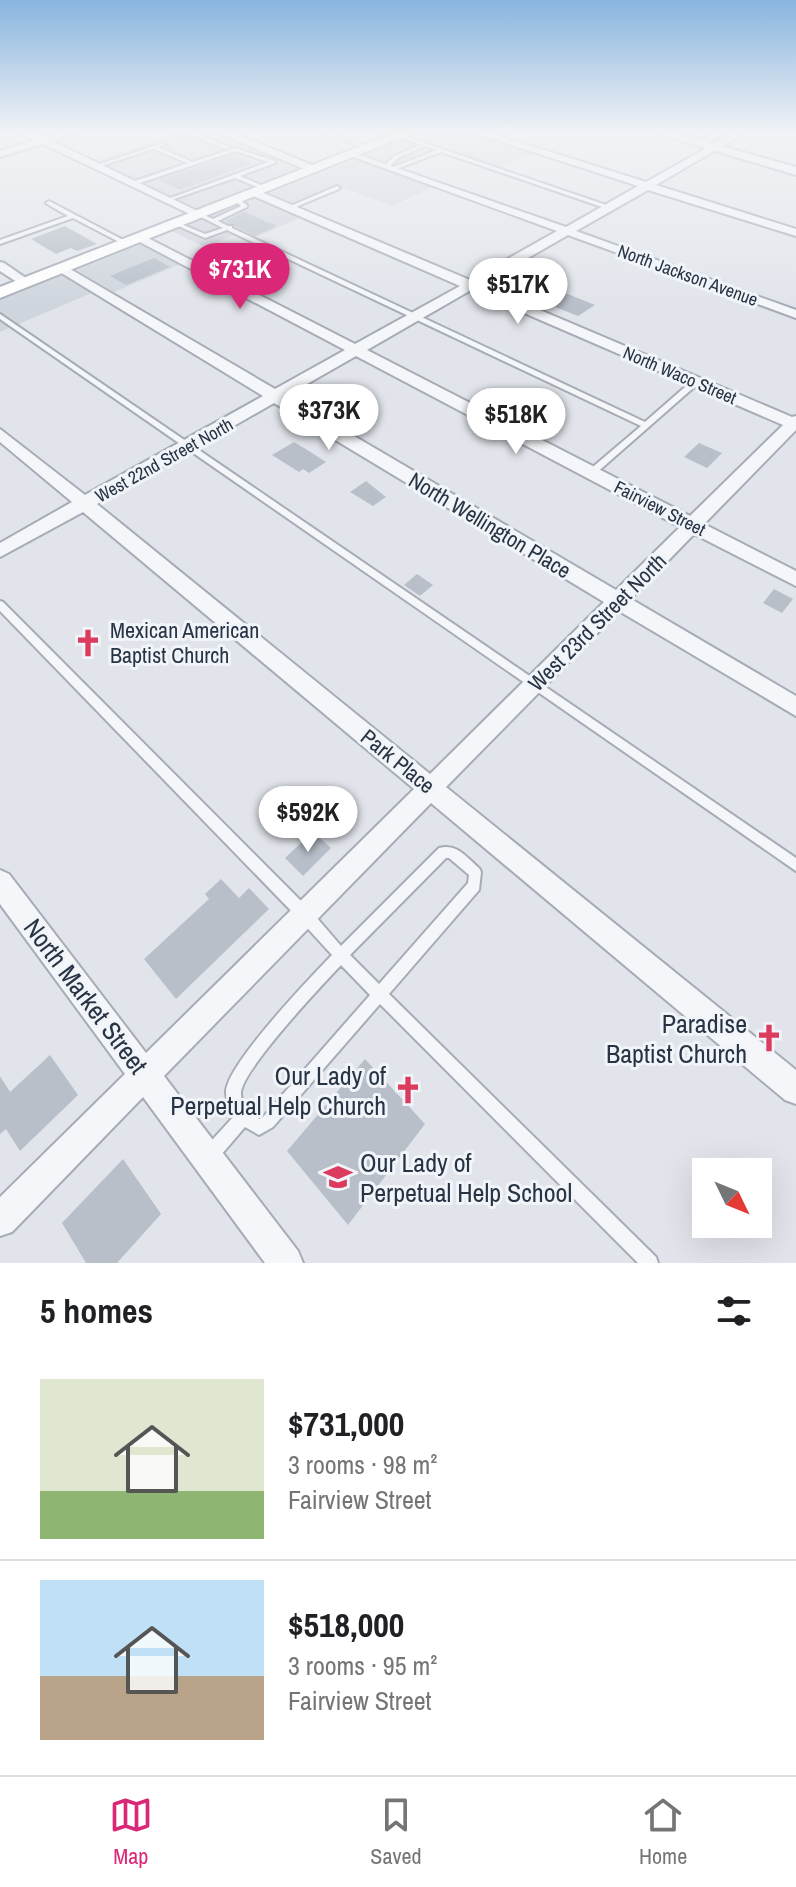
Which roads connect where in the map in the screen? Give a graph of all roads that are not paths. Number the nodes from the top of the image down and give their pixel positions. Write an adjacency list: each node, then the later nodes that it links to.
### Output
1 (149, 190): 9 (street)
2 (198, 190): 9 (lane)
3 (332, 190): 11 (lane)
4 (453, 190): 17 (street, North Jackson Avenue)
5 (557, 190): 12 (lane)
6 (641, 190): 12 (street, West 22nd Street North)
7 (660, 190): 18 (street)
8 (261, 191): 11 (street, North Waco Street); 14 (main road)
9 (170, 200): 14 (street)
10 (49, 203): 13 (lane)
11 (289, 208): 24 (street, North Waco Street)
12 (610, 208): 17 (street, West 22nd Street North)
13 (73, 216): 19 (lane); 20 (lane)
14 (207, 218): 15 (main road); 16 (lane)
15 (177, 224): 16 (lane); 19 (main road)
16 (230, 227): 28 (lane)
17 (568, 232): 24 (street, West 22nd Street North); 26 (street, North Jackson Avenue)
18 (796, 233)
19 (133, 241): 22 (main road); 29 (street, Fairview Street)
20 (0, 242)
21 (0, 266): 23 (street)
22 (61, 269): 23 (main road); 31 (street, North Wellington Place)
23 (27, 283): 25 (main road)
24 (472, 286): 28 (street, West 22nd Street North); 30 (street, North Waco Street)
25 (0, 293)
26 (796, 314)
27 (0, 316): 35 (lane)
28 (418, 317): 29 (street, West 22nd Street North); 33 (lane)
29 (358, 351): 31 (street, West 22nd Street North); 36 (street, Fairview Street)
30 (696, 382): 32 (street, North Waco Street); 33 (lane)
31 (276, 397): 35 (street, West 22nd Street North); 41 (street, North Wellington Place)
32 (795, 423): 38 (street, West 23rd Street North)
33 (646, 425): 36 (lane)
34 (0, 434): 37 (street, Park Place)
35 (188, 446): 37 (street, West 22nd Street North); 43 (lane)
36 (591, 473): 38 (street, Fairview Street)
37 (84, 504): 39 (street, West 22nd Street North); 45 (street, Park Place)
38 (693, 525): 40 (street, Fairview Street); 41 (street, West 23rd Street North)
39 (0, 551)
40 (796, 579)
41 (618, 601): 43 (street, West 23rd Street North); 44 (street, North Wellington Place)
42 (0, 605): 48 (lane)
43 (534, 685): 45 (street, West 23rd Street North); 46 (lane)
44 (796, 707)
45 (431, 788): 48 (street, West 23rd Street North); 52 (street, Park Place)
46 (796, 865)
47 (0, 883): 51 (street, North Market Street)
48 (305, 915): 49 (lane); 51 (street, West 23rd Street North)
49 (342, 957): 50 (lane); 50 (lane); 53 (lane)
50 (380, 994): 53 (lane); 57 (lane)
51 (145, 1074): 54 (street, North Market Street); 55 (street, West 23rd Street North)
52 (796, 1089)
53 (245, 1115): 54 (lane)
54 (208, 1158): 56 (street, North Market Street)
55 (0, 1220)
56 (286, 1263)
57 (650, 1263)

